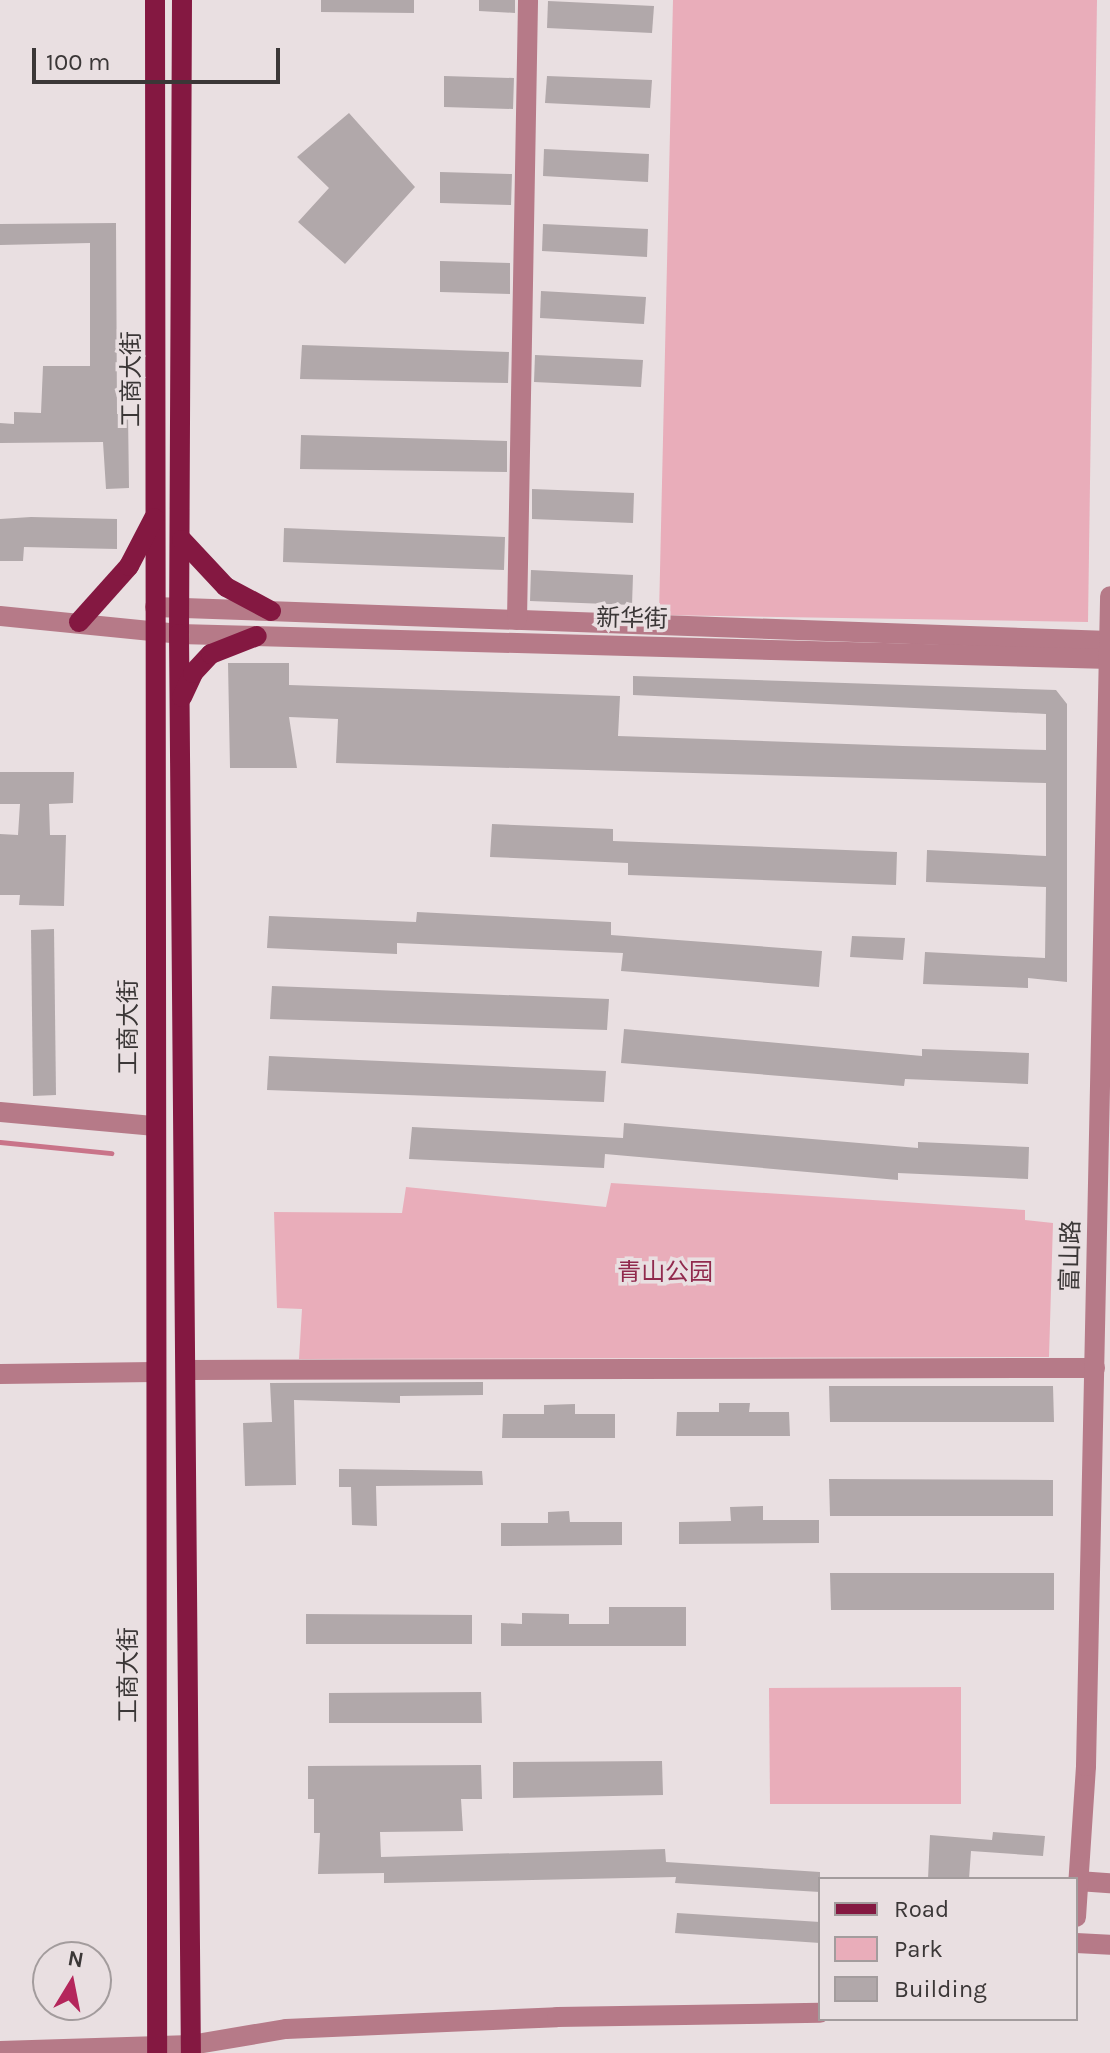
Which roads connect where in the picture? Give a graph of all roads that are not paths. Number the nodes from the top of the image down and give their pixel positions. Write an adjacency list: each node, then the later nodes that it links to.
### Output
1 (155, 0): 4 (main road, 工商大街)
2 (182, 0): 5 (main road, 工商大街)
3 (528, 0): 11 (street)
4 (158, 507): 7 (main road, 工商大街); 12 (main road)
5 (182, 540): 8 (main road, 工商大街); 9 (main road)
6 (1110, 596): 16 (street, 富山路)
7 (155, 607): 8 (street, 新华街); 13 (main road, 工商大街)
8 (180, 607): 9 (street, 新华街); 14 (main road, 工商大街)
9 (271, 611): 11 (street, 新华街)
10 (0, 616): 12 (street, 新华街)
11 (517, 620): 16 (street, 新华街)
12 (79, 622): 13 (street, 新华街)
13 (153, 631): 14 (street, 新华街); 20 (main road, 工商大街)
14 (179, 634): 15 (street, 新华街); 18 (main road, 工商大街)
15 (257, 636): 17 (street, 新华街); 18 (main road)
16 (1110, 641): 17 (street, 富山路)
17 (1110, 659): 21 (street, 富山路)
18 (180, 709): 23 (main road, 工商大街)
19 (0, 1112): 20 (street)
20 (155, 1126): 24 (main road, 工商大街)
21 (1104, 1247): 22 (street, 富山路)
22 (1095, 1368): 23 (street); 26 (street, 富山路)
23 (188, 1370): 32 (main road, 工商大街)
24 (154, 1372): 25 (street); 33 (main road, 工商大街)
25 (0, 1374)
26 (1101, 1519): 27 (street, 富山路)
27 (1078, 1881): 28 (street)
28 (1110, 1883)
29 (1078, 1943): 30 (street)
30 (1110, 1945)
31 (818, 2013): 32 (street)
32 (191, 2049): 33 (street)
33 (157, 2050): 34 (street)
34 (0, 2051)

